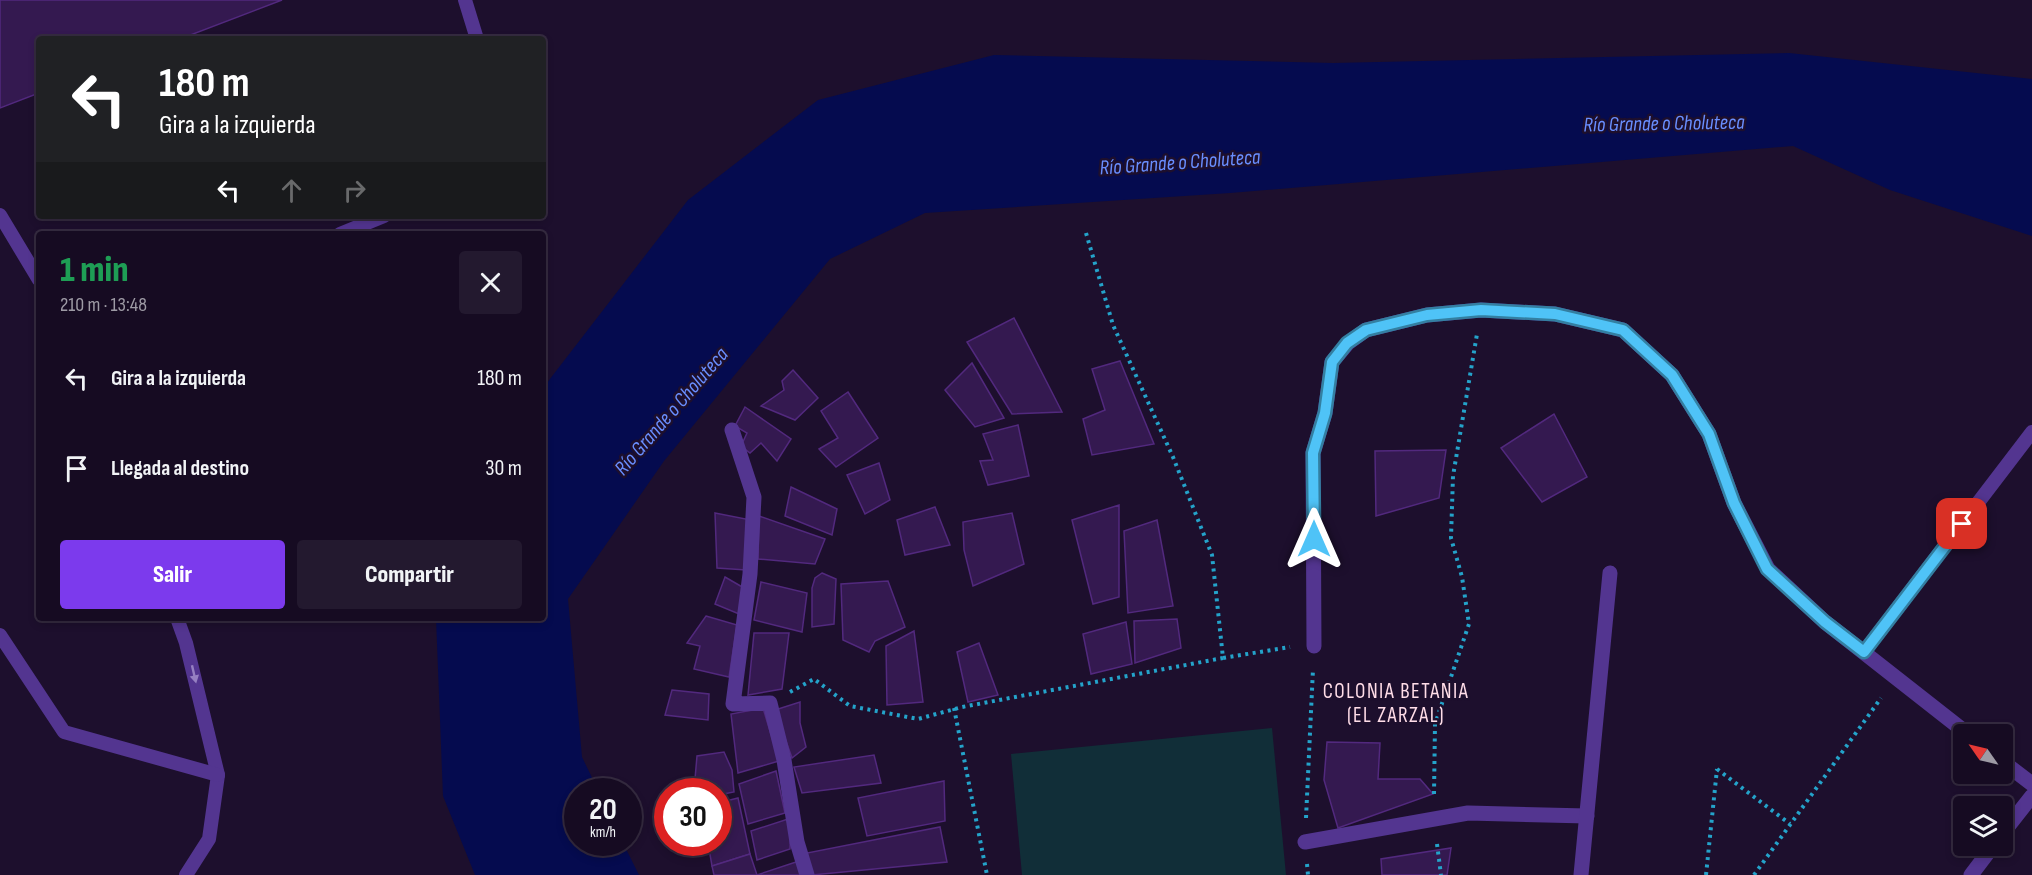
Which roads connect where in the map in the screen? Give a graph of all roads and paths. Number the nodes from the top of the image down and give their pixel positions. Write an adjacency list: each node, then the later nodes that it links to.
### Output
1 (465, 0): 2 (lane)
2 (476, 36)
3 (0, 215): 7 (lane)
4 (377, 219): 5 (lane)
5 (347, 231)
6 (1086, 233): 16 (path)
7 (36, 275)
8 (1481, 310): 14 (street); 15 (street); 26 (path)
9 (732, 430): 18 (street)
10 (2032, 432): 15 (lane)
11 (1610, 573): 25 (street)
12 (178, 621): 22 (lane, one-way to 22)
13 (0, 635): 22 (lane)
14 (1314, 646): 16 (path); 29 (path)
15 (1864, 652): 17 (street)
16 (1223, 658): 19 (path)
17 (1896, 677): 20 (street); 28 (path)
18 (770, 703): 19 (path); 32 (street)
19 (954, 708): 33 (path)
20 (1956, 724)
21 (2013, 769): 23 (street)
22 (218, 775): 31 (lane)
23 (2032, 784)
24 (2032, 796): 27 (street)
25 (1587, 816): 26 (street); 36 (street)
26 (1435, 820): 29 (street); 35 (path)
27 (2013, 820)
28 (1791, 825): 37 (path); 38 (path)
29 (1305, 842): 34 (path)
30 (1985, 856): 39 (street)
31 (186, 875)
32 (807, 875)
33 (987, 875)
34 (1308, 875)
35 (1441, 875)
36 (1581, 875)
37 (1706, 875)
38 (1754, 875)
39 (1971, 875)

